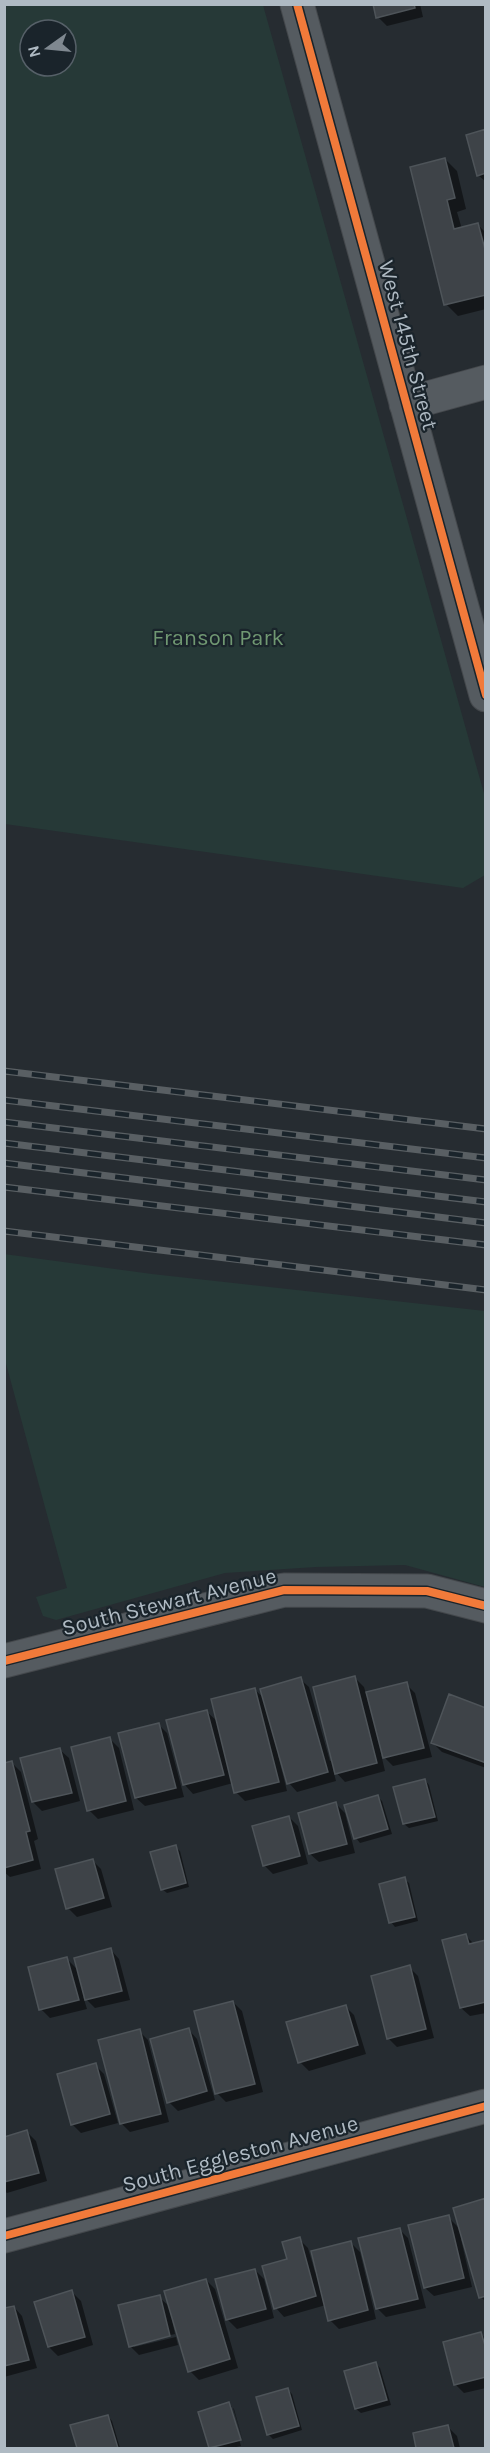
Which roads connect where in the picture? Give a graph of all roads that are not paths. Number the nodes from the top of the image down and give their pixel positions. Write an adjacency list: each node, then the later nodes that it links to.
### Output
1 (297, 4): 3 (street, West 145th Street)
2 (486, 382): 3 (street)
3 (406, 404): 4 (street, West 145th Street)
4 (486, 695)
5 (486, 1606): 6 (street, South Stewart Avenue)
6 (4, 1661)
7 (486, 2106): 8 (street, South Eggleston Avenue)
8 (4, 2236)

